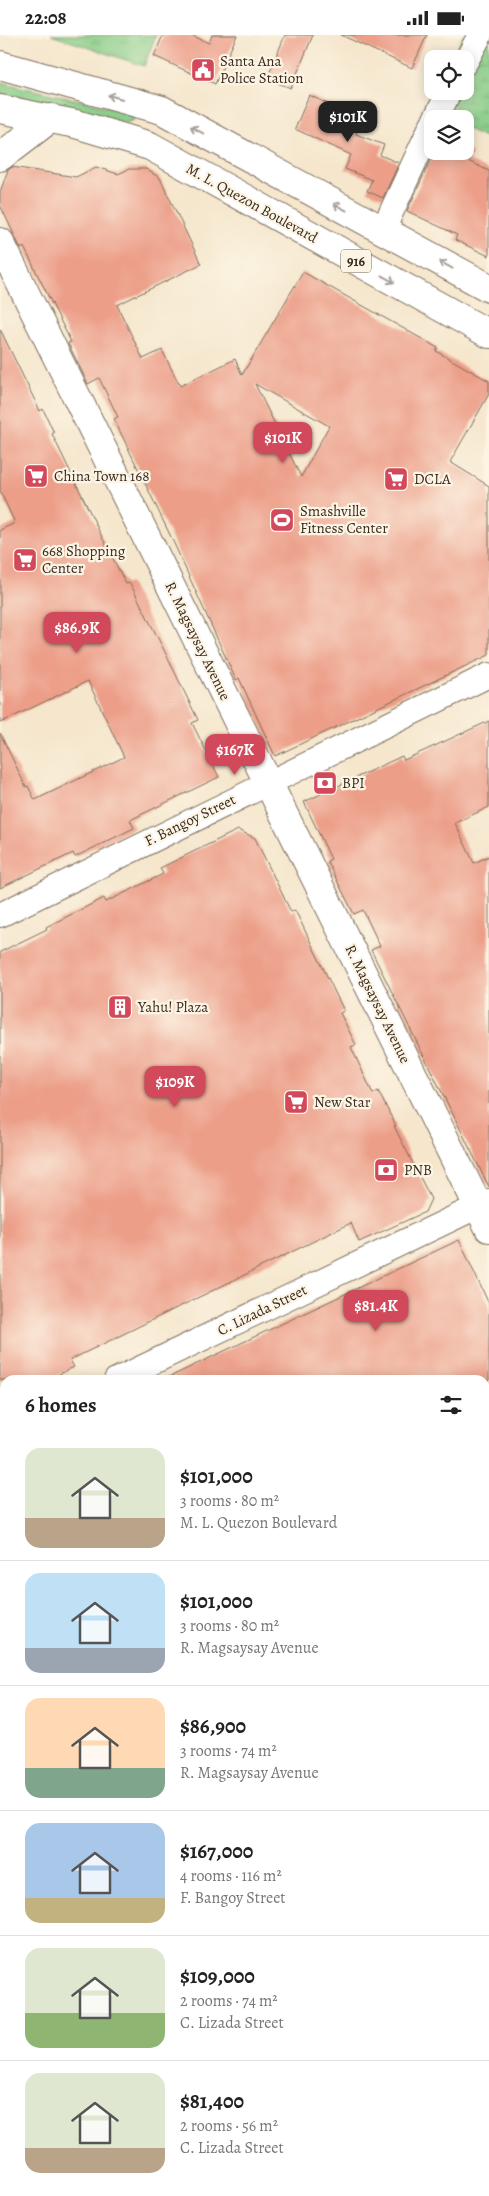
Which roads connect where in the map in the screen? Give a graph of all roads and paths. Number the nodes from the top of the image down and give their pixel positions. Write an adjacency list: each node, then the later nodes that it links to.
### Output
1 (480, 35): 2 (street)
2 (472, 50)
3 (0, 65): 5 (main road, one-way to 3)
4 (0, 109): 6 (main road, M. L. Quezon Boulevard / 916)
5 (162, 110): 8 (main road); 10 (main road, one-way to 5)
6 (51, 118): 8 (main road, M. L. Quezon Boulevard / 916); 9 (main road)
7 (424, 140): 10 (street)
8 (150, 146): 13 (main road, M. L. Quezon Boulevard / 916, one-way to 13)
9 (0, 157)
10 (383, 230): 12 (main road, one-way to 10)
11 (0, 242): 15 (main road, R. Magsaysay Avenue)
12 (489, 288)
13 (489, 334)
14 (489, 675): 15 (street, F. Bangoy Street)
15 (268, 782): 16 (street, F. Bangoy Street); 17 (main road, R. Magsaysay Avenue)
16 (0, 915)
17 (485, 1212): 18 (street, C. Lizada Street)
18 (127, 1375)

